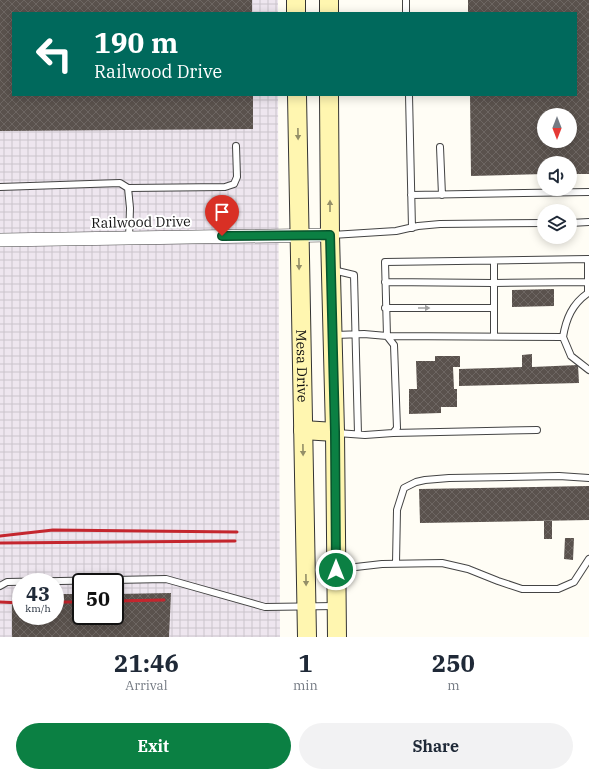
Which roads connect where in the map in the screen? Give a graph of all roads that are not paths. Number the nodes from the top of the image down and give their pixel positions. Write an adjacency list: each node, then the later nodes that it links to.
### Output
1 (296, 0): 4 (main road)
2 (328, 0): 5 (main road)
3 (406, 0): 6 (lane)
4 (296, 12)
5 (329, 12)
6 (406, 12)
7 (297, 96): 21 (main road, Mesa Drive, one-way to 21)
8 (329, 96): 22 (main road, one-way to 8)
9 (408, 96): 16 (lane)
10 (236, 146): 13 (lane)
11 (440, 148): 15 (lane)
12 (0, 187): 13 (lane)
13 (128, 188): 23 (lane)
14 (589, 192): 15 (lane)
15 (442, 195): 16 (lane)
16 (411, 196): 20 (lane)
17 (589, 222): 19 (lane)
18 (537, 223): 20 (lane)
19 (577, 223)
20 (412, 228): 22 (lane)
21 (299, 235): 22 (street, Railwood Drive); 23 (street, Railwood Drive); 39 (main road, Mesa Drive, one-way to 39)
22 (330, 235): 26 (main road)
23 (129, 238): 24 (street, Railwood Drive)
24 (0, 240)
25 (494, 261): 27 (lane); 28 (lane); 29 (lane)
26 (331, 270): 33 (lane); 34 (main road)
27 (385, 282): 29 (lane); 31 (lane)
28 (588, 282): 29 (lane); 30 (lane)
29 (493, 283): 32 (lane)
30 (588, 293): 37 (lane)
31 (385, 308): 32 (lane, one-way to 32); 35 (lane)
32 (494, 308): 36 (lane)
33 (355, 334): 34 (lane); 35 (lane); 43 (lane)
34 (333, 335): 41 (main road)
35 (387, 336): 36 (lane); 42 (lane)
36 (494, 336): 37 (lane)
37 (563, 337): 38 (lane)
38 (589, 370)
39 (303, 430): 41 (main road); 50 (main road, Mesa Drive, one-way to 50)
40 (537, 430): 42 (lane)
41 (335, 432): 43 (lane); 47 (main road)
42 (393, 433): 43 (lane)
43 (358, 434)
44 (589, 478): 46 (lane)
45 (589, 559): 46 (lane)
46 (396, 564): 47 (lane)
47 (336, 570): 49 (main road)
48 (0, 586): 50 (lane)
49 (336, 606): 50 (lane); 52 (main road)
50 (306, 608): 51 (main road, Mesa Drive)
51 (306, 637)
52 (337, 637)

